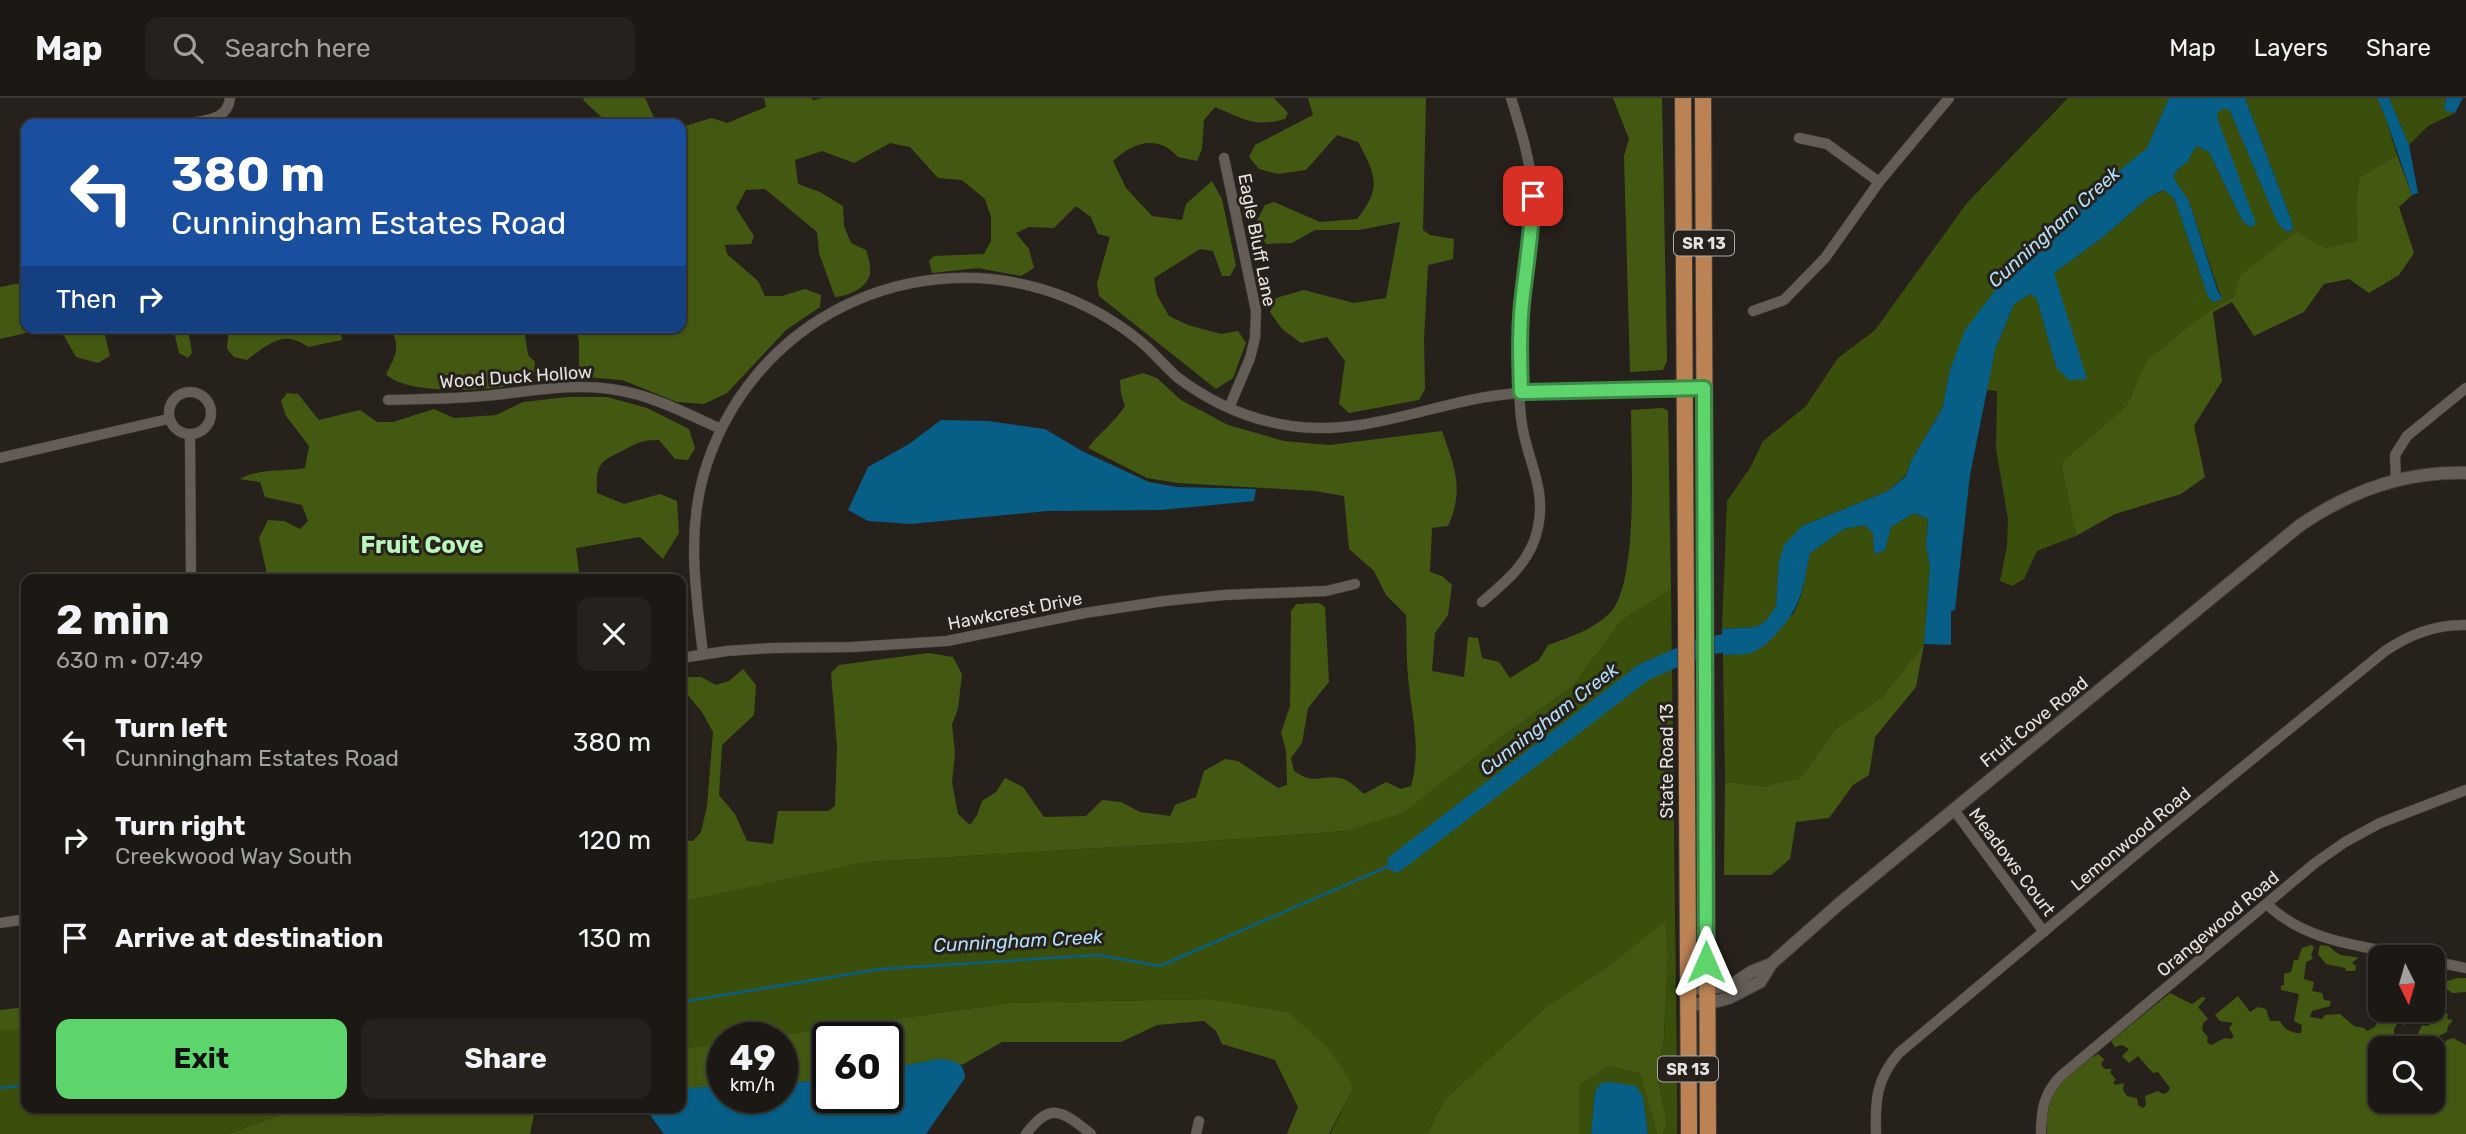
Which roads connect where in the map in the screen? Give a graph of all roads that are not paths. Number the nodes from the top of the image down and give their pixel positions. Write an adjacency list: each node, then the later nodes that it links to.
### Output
1 (230, 98): 6 (street)
2 (1511, 98): 14 (street)
3 (1684, 98): 11 (main road, SR 13)
4 (1703, 98): 12 (main road, SR 13)
5 (1949, 98): 9 (street)
6 (206, 119)
7 (1799, 138): 9 (street)
8 (1224, 158): 16 (street, Eagle Bluff Lane)
9 (1880, 182): 10 (street)
10 (1753, 312)
11 (1686, 388): 12 (street); 14 (street); 39 (main road, State Road 13 / SR 13)
12 (1704, 388): 38 (main road, SR 13)
13 (2466, 388): 22 (street)
14 (1521, 392): 16 (street); 25 (street)
15 (388, 400): 18 (street, Wood Duck Hollow)
16 (1229, 408): 18 (street)
17 (168, 419): 19 (street); 19 (street); 20 (street)
18 (721, 429): 27 (street)
19 (190, 435): 23 (street)
20 (0, 458)
21 (2466, 473): 22 (street, Fruit Cove Road)
22 (2396, 480): 30 (street, Fruit Cove Road)
23 (191, 574)
24 (1355, 584): 27 (street, Hawkcrest Drive)
25 (1482, 602)
26 (2466, 625): 34 (street, Lemonwood Road)
27 (703, 654): 28 (street, Hawkcrest Drive)
28 (686, 657)
29 (2466, 790): 31 (street, Orangewood Road)
30 (1954, 810): 34 (street, Meadows Court); 38 (street, Fruit Cove Road)
31 (2267, 904): 35 (street); 47 (street, Orangewood Road)
32 (21, 920): 33 (street)
33 (0, 923)
34 (2044, 932): 46 (street, Lemonwood Road)
35 (2368, 946)
36 (2445, 964): 37 (street)
37 (2466, 968)
38 (1706, 996): 39 (street, Fruit Cove Road); 45 (main road, SR 13)
39 (1688, 997): 44 (main road, State Road 13 / SR 13)
40 (1199, 1121): 43 (street)
41 (1026, 1134): 42 (street)
42 (1091, 1134)
43 (1196, 1134)
44 (1689, 1134)
45 (1707, 1134)
46 (1876, 1134)
47 (2041, 1134)

